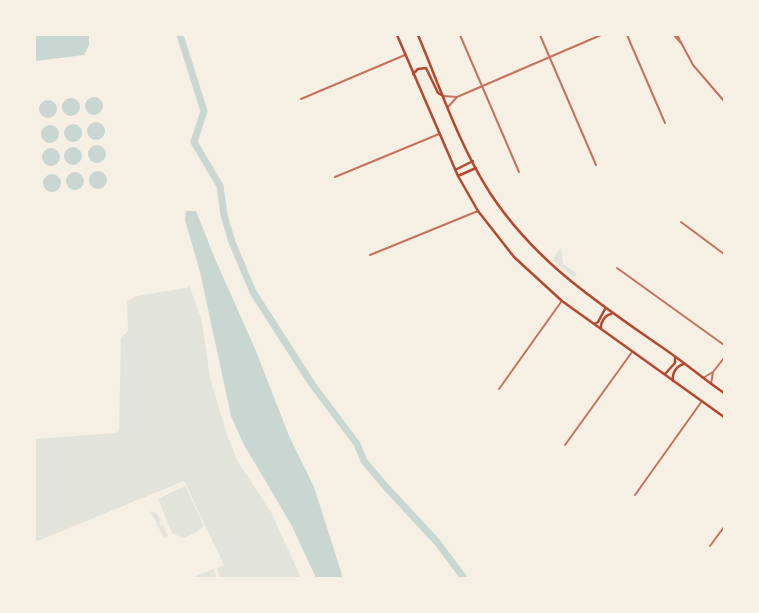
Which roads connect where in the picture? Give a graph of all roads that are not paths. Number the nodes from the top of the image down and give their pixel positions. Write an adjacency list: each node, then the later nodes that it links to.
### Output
1 (397, 35): 8 (main road)
2 (418, 35): 12 (main road)
3 (460, 35): 11 (street)
4 (540, 35): 9 (street)
5 (601, 35): 9 (street)
6 (627, 35): 17 (street)
7 (676, 35): 15 (street)
8 (405, 55): 10 (main road); 14 (street)
9 (550, 56): 11 (street); 20 (street)
10 (413, 74): 12 (main road); 18 (main road)
11 (482, 86): 13 (street); 23 (street)
12 (443, 96): 13 (street); 16 (main road)
13 (457, 97): 16 (street)
14 (301, 99)
15 (724, 101)
16 (448, 107): 19 (main road)
17 (665, 123)
18 (439, 134): 22 (main road); 25 (street)
19 (473, 161): 21 (main road); 22 (main road)
20 (596, 165)
21 (476, 168): 24 (main road); 32 (main road)
22 (455, 170): 24 (main road)
23 (519, 172)
24 (458, 176): 26 (main road)
25 (335, 177)
26 (478, 211): 29 (street); 31 (main road)
27 (681, 222): 28 (street)
28 (724, 254)
29 (370, 256)
30 (617, 268): 36 (street)
31 (562, 301): 34 (main road); 46 (street)
32 (605, 308): 33 (main road); 34 (main road)
33 (612, 314): 35 (main road); 38 (main road)
34 (594, 324): 35 (main road)
35 (601, 329): 37 (main road)
36 (724, 345)
37 (633, 351): 42 (main road); 50 (street)
38 (674, 356): 40 (main road); 42 (main road)
39 (724, 358): 41 (street)
40 (685, 364): 43 (main road); 44 (main road)
41 (713, 372): 43 (street); 45 (street)
42 (663, 374): 44 (main road)
43 (702, 378): 45 (main road)
44 (673, 381): 48 (main road)
45 (711, 384): 47 (main road)
46 (499, 389)
47 (724, 393)
48 (702, 401): 49 (main road); 51 (street)
49 (724, 417)
50 (565, 445)
51 (635, 495)
52 (724, 527): 53 (street)
53 (710, 546)

